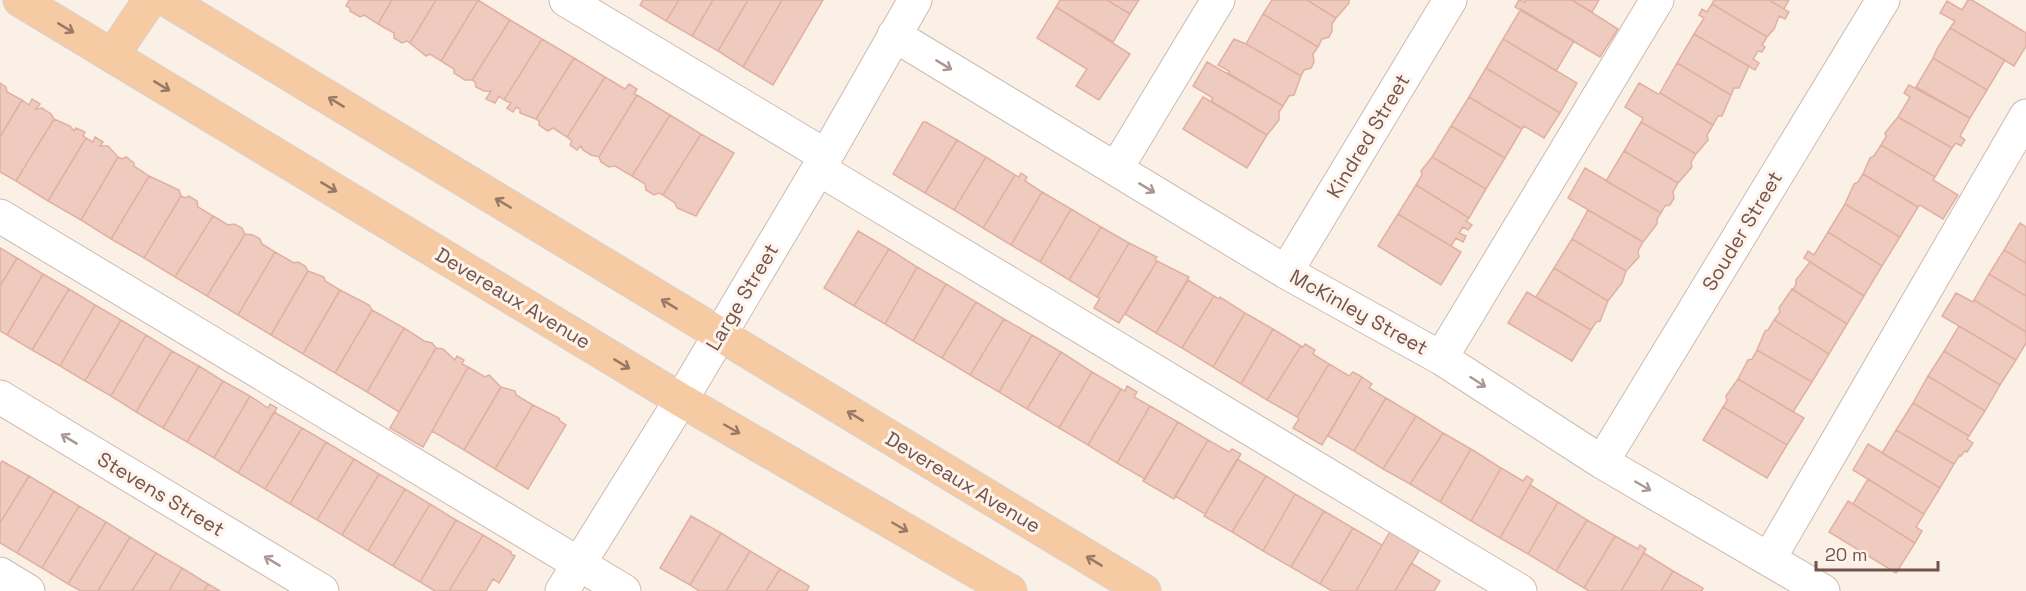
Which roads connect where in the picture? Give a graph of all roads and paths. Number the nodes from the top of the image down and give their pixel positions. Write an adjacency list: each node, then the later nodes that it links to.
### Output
1 (20, 0): 11 (main road, Devereaux Avenue, one-way to 11)
2 (150, 0): 11 (main road)
3 (167, 0): 17 (main road, Devereaux Avenue, one-way to 3)
4 (566, 0): 13 (street)
5 (915, 0): 10 (street, Large Street)
6 (1218, 0): 14 (street)
7 (1450, 0): 16 (street, Kindred Street)
8 (1657, 0): 18 (street)
9 (1883, 0): 21 (street, Souder Street)
10 (894, 34): 13 (street, Large Street); 14 (street, McKinley Street, one-way to 14)
11 (112, 56): 20 (main road, Devereaux Avenue, one-way to 20)
12 (2026, 116): 22 (street)
13 (822, 162): 17 (street, Large Street); 30 (street)
14 (1116, 169): 16 (street, McKinley Street, one-way to 16)
15 (0, 216): 24 (street)
16 (1286, 272): 18 (street, McKinley Street)
17 (720, 334): 20 (street, Large Street); 29 (main road, Devereaux Avenue, one-way to 17)
18 (1441, 358): 21 (street, McKinley Street, one-way to 21)
19 (0, 397): 26 (street, Stevens Street, one-way to 19)
20 (681, 400): 24 (street, Large Street); 28 (main road, Devereaux Avenue, one-way to 28)
21 (1602, 462): 22 (street, McKinley Street, one-way to 22)
22 (1769, 559): 31 (street, McKinley Street)
23 (0, 574): 25 (street)
24 (571, 577): 27 (street)
25 (28, 591)
26 (322, 591)
27 (624, 591)
28 (1010, 591)
29 (1144, 591)
30 (1520, 591)
31 (1823, 591)

